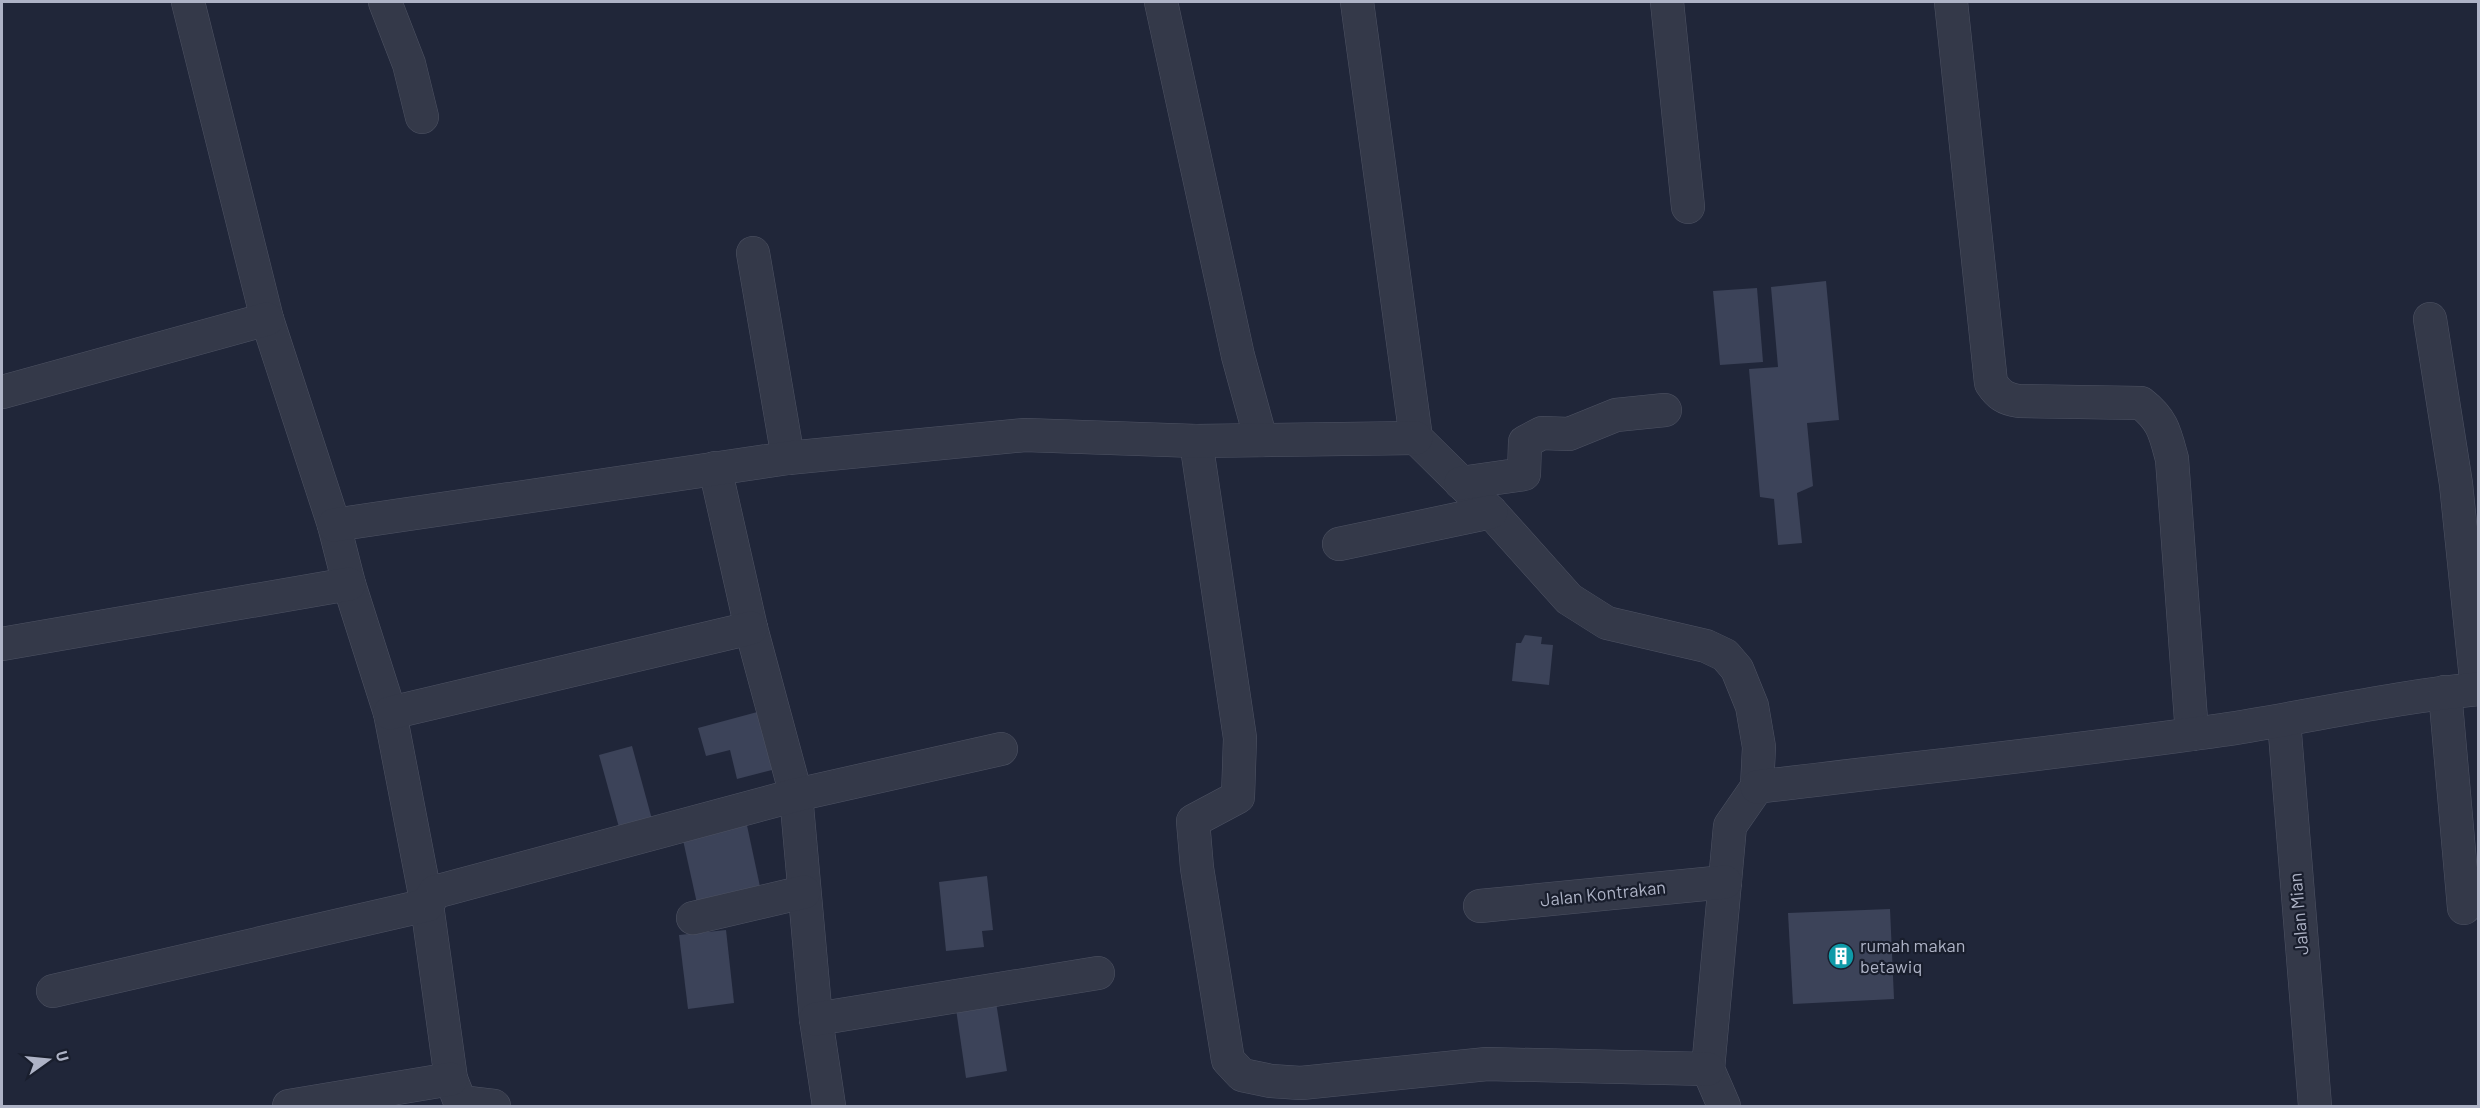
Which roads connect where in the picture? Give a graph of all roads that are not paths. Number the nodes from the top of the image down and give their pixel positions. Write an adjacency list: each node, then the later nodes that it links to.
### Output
1 (188, 2): 10 (street)
2 (385, 2): 7 (street)
3 (1161, 2): 15 (street)
4 (1357, 2): 14 (street)
5 (1667, 2): 8 (street)
6 (1950, 2): 30 (street)
7 (422, 117)
8 (1688, 207)
9 (753, 253): 17 (street)
10 (267, 319): 12 (street); 21 (street)
11 (2430, 319): 26 (street)
12 (2, 392)
13 (1665, 410): 19 (street)
14 (1416, 438): 15 (street); 19 (street)
15 (1261, 440): 16 (street)
16 (1196, 441): 17 (street); 45 (street)
17 (788, 458): 18 (street)
18 (715, 468): 21 (street); 24 (street)
19 (1461, 483): 20 (street)
20 (1491, 512): 22 (street); 32 (street)
21 (334, 525): 23 (street)
22 (1339, 544)
23 (349, 584): 25 (street); 28 (street)
24 (751, 628): 28 (street); 33 (street)
25 (2, 644)
26 (2478, 689): 27 (street)
27 (2445, 692): 29 (street); 38 (street)
28 (390, 713): 36 (street)
29 (2284, 721): 30 (street); 50 (street, Jalan Mian)
30 (2192, 734): 32 (street)
31 (1002, 749): 33 (street)
32 (1757, 787): 34 (street)
33 (796, 795): 35 (street); 36 (street)
34 (1725, 882): 37 (street, Jalan Kontrakan); 43 (street)
35 (804, 892): 39 (street); 42 (street)
36 (427, 905): 41 (street); 44 (street)
37 (1480, 906)
38 (2464, 908)
39 (693, 918)
40 (1098, 973): 42 (street)
41 (53, 991)
42 (816, 1019): 48 (street)
43 (1708, 1070): 45 (street); 49 (street)
44 (451, 1079): 46 (street); 47 (street)
45 (1345, 1093)
46 (289, 1107)
47 (494, 1107)
48 (829, 1107)
49 (1724, 1107)
50 (2315, 1107)

